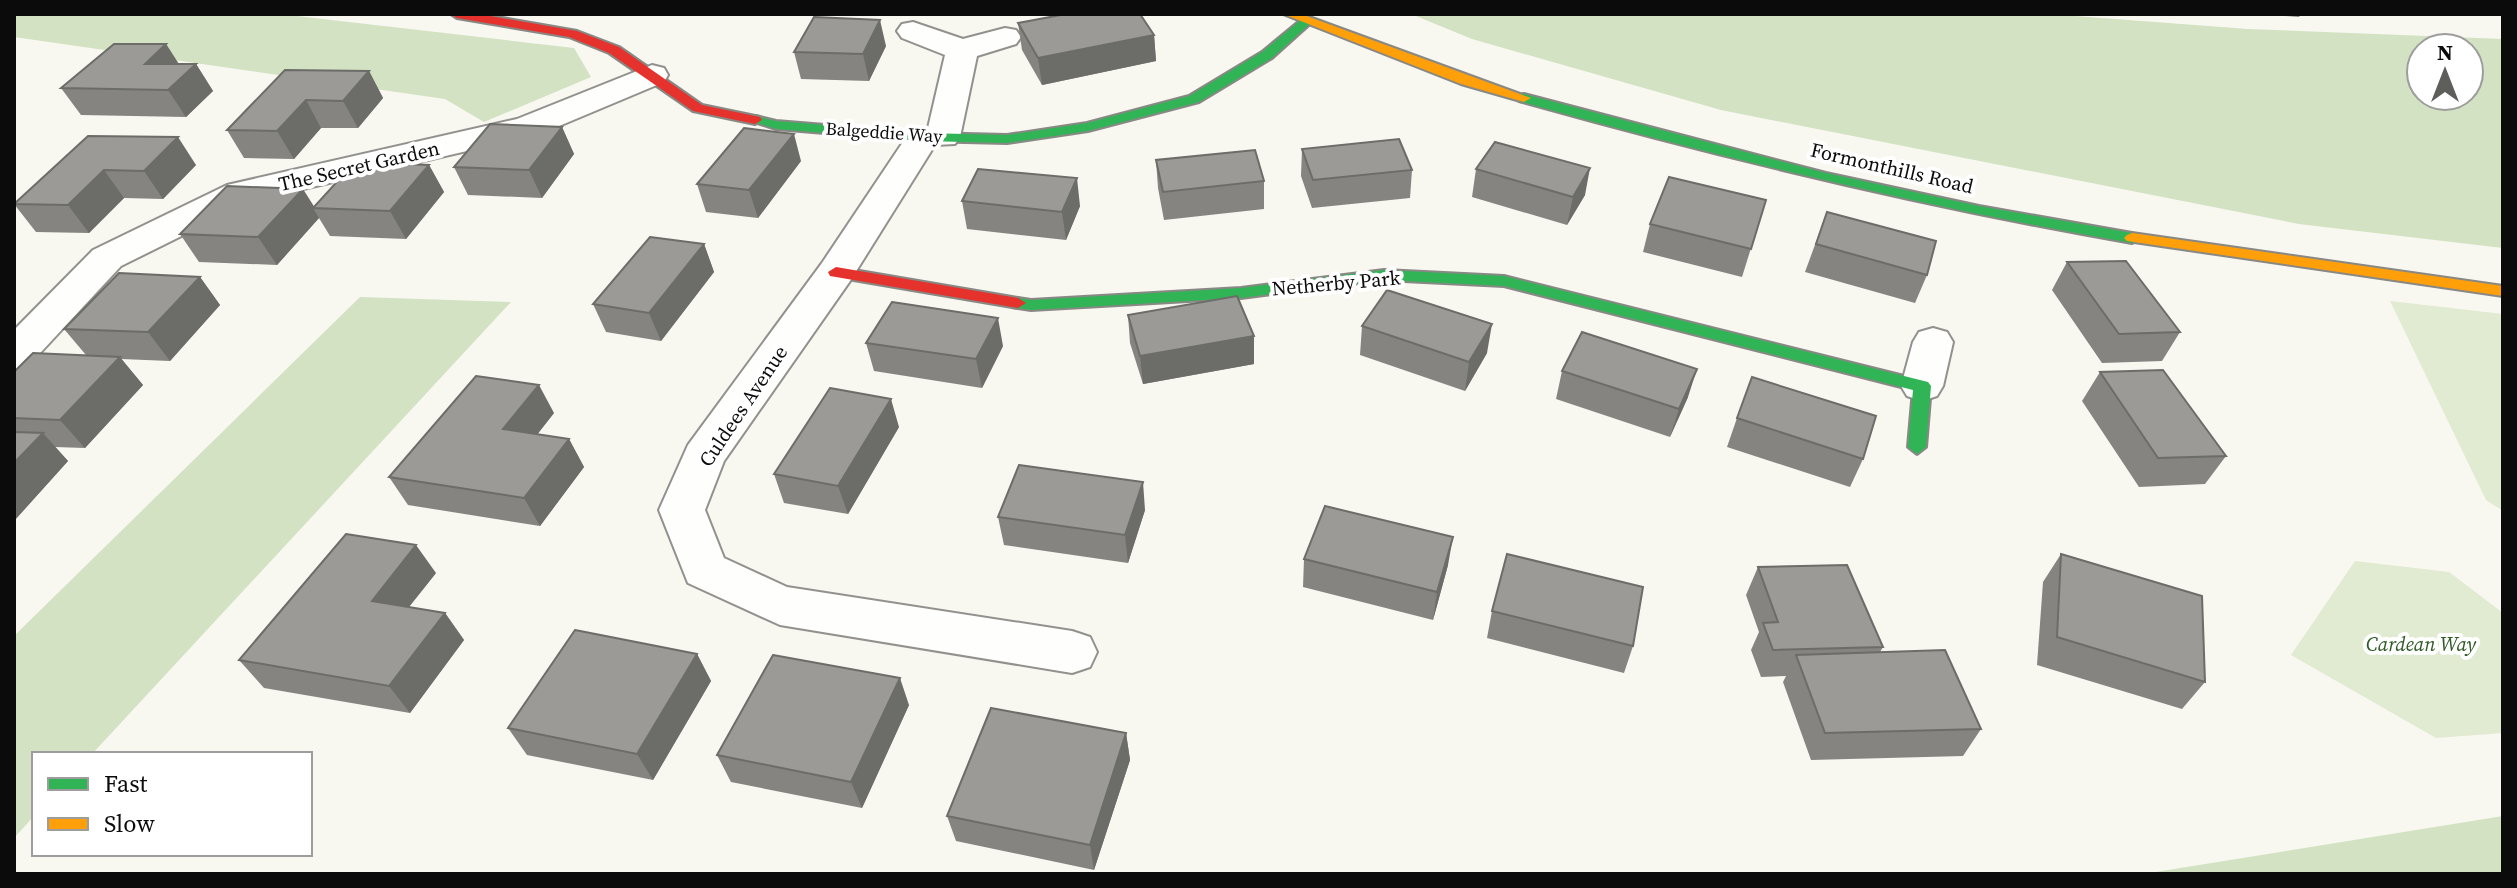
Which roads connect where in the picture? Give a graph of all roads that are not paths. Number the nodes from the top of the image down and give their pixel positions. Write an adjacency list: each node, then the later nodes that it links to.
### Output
1 (457, 14): 6 (street, Balgeddie Way)
2 (1298, 18): 7 (street, Balgeddie Way); 9 (street, Formonthills Road)
3 (913, 31): 5 (street)
4 (1005, 37): 5 (street)
5 (962, 50): 7 (street)
6 (652, 75): 7 (street, Balgeddie Way); 11 (street, The Secret Garden)
7 (933, 137): 8 (street, Culdees Avenue)
8 (836, 272): 12 (street, Netherby Park); 14 (street, Culdees Avenue)
9 (2503, 291)
10 (1933, 342): 12 (street)
11 (14, 355)
12 (1922, 386): 13 (street)
13 (1917, 447)
14 (1072, 652)

